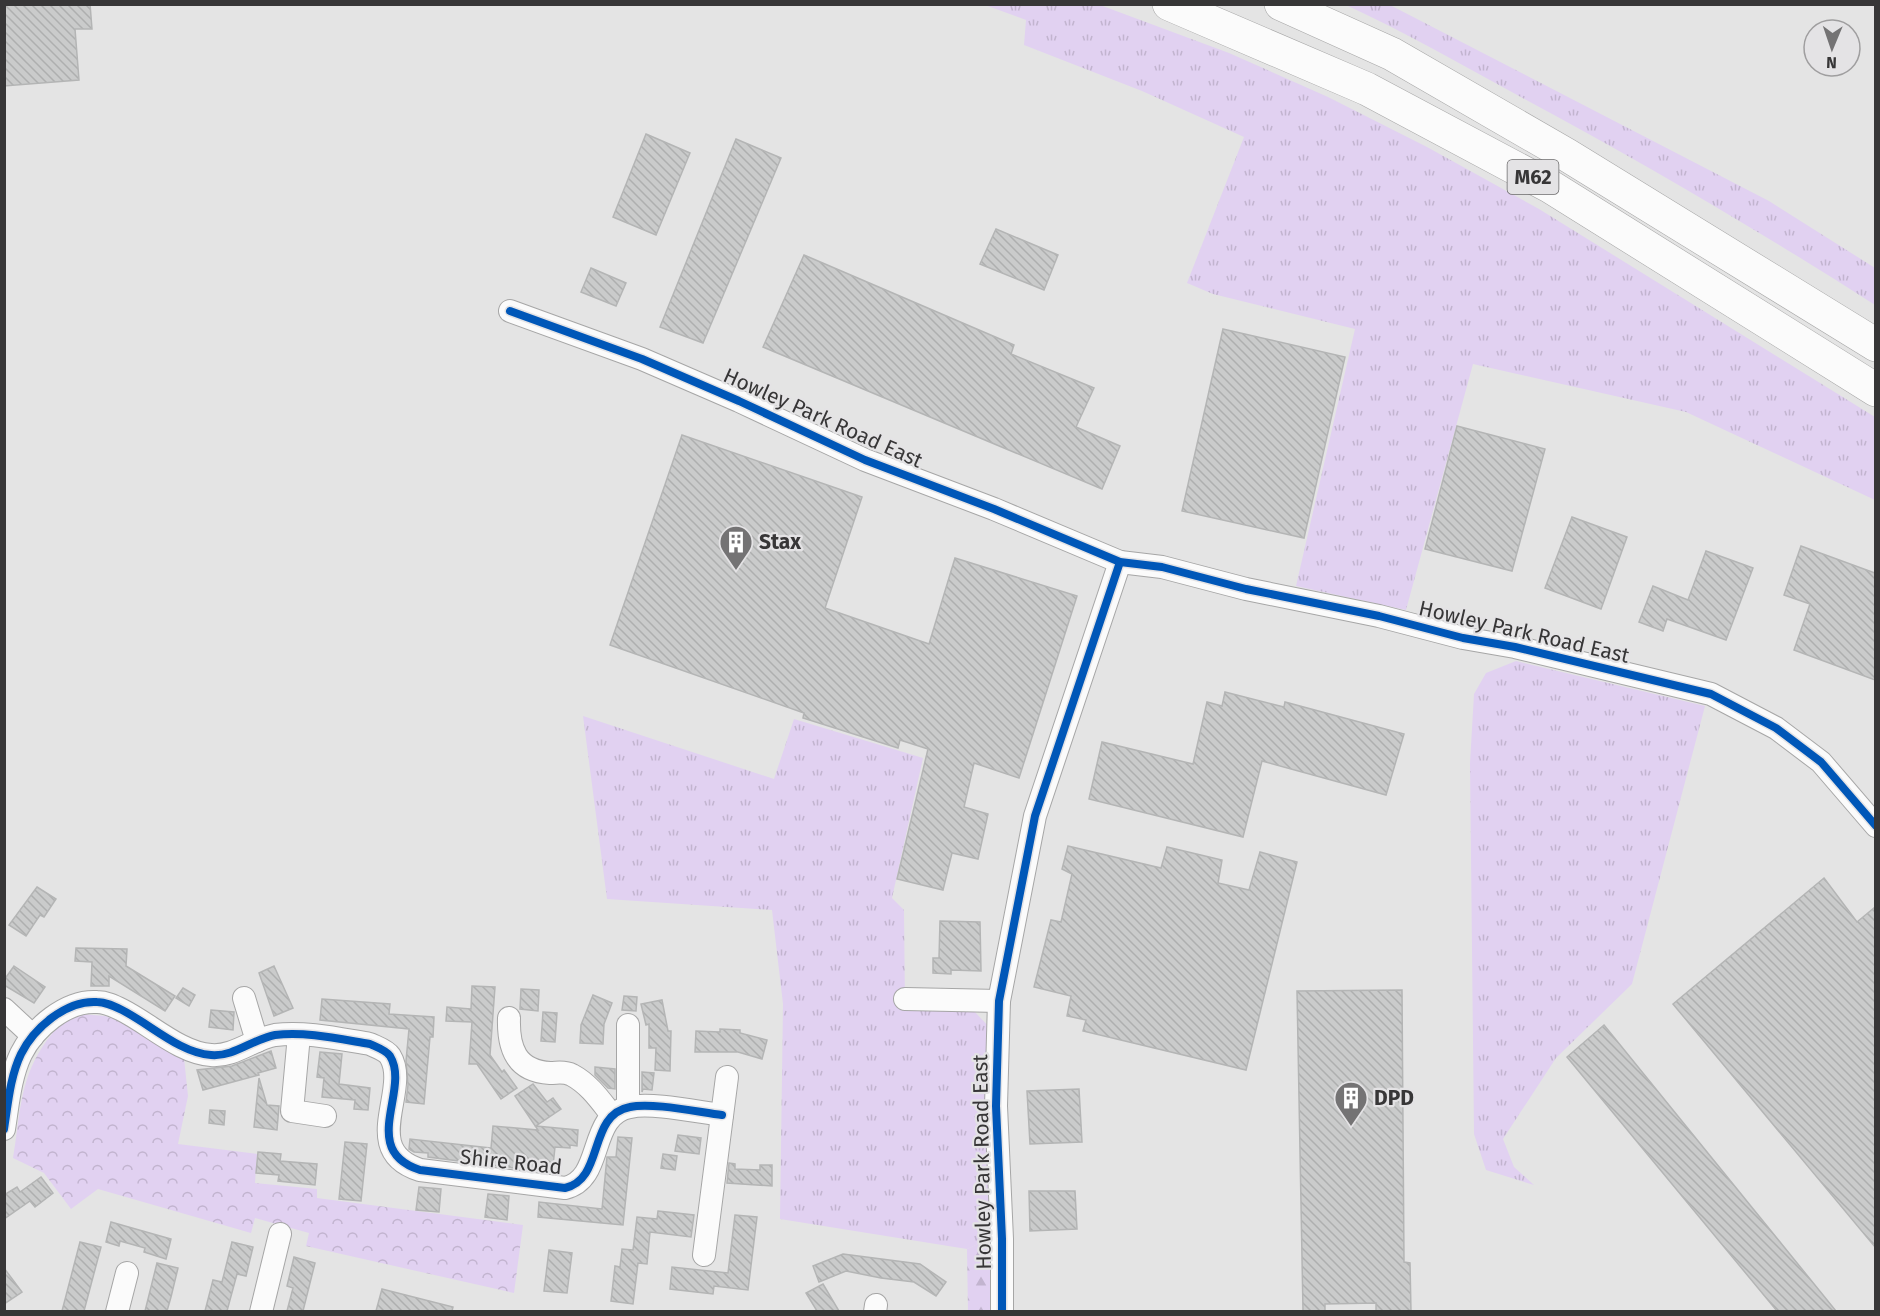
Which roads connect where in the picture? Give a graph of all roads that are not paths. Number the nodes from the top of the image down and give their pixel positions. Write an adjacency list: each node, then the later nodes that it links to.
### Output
1 (1169, 4): 5 (highway, M62)
2 (1281, 4): 4 (highway, M62)
3 (510, 311): 6 (street, Howley Park Road East)
4 (1875, 345)
5 (1875, 390)
6 (1120, 562): 7 (street, Howley Park Road East); 10 (street, Howley Park Road East)
7 (1875, 826)
8 (244, 998): 16 (street)
9 (905, 999): 10 (street)
10 (999, 1001): 27 (street, Howley Park Road East)
11 (4, 1009): 15 (street)
12 (509, 1018): 18 (street)
13 (628, 1025): 18 (street)
14 (299, 1035): 16 (street); 18 (street, Shire Road); 20 (street)
15 (33, 1036): 16 (street); 21 (street)
16 (257, 1041)
17 (727, 1077): 19 (street)
18 (620, 1111): 19 (street)
19 (722, 1115): 23 (street)
20 (325, 1116)
21 (4, 1129)
22 (280, 1234): 26 (street)
23 (704, 1255)
24 (127, 1274): 25 (street)
25 (117, 1311)
26 (261, 1311)
27 (1002, 1311)

